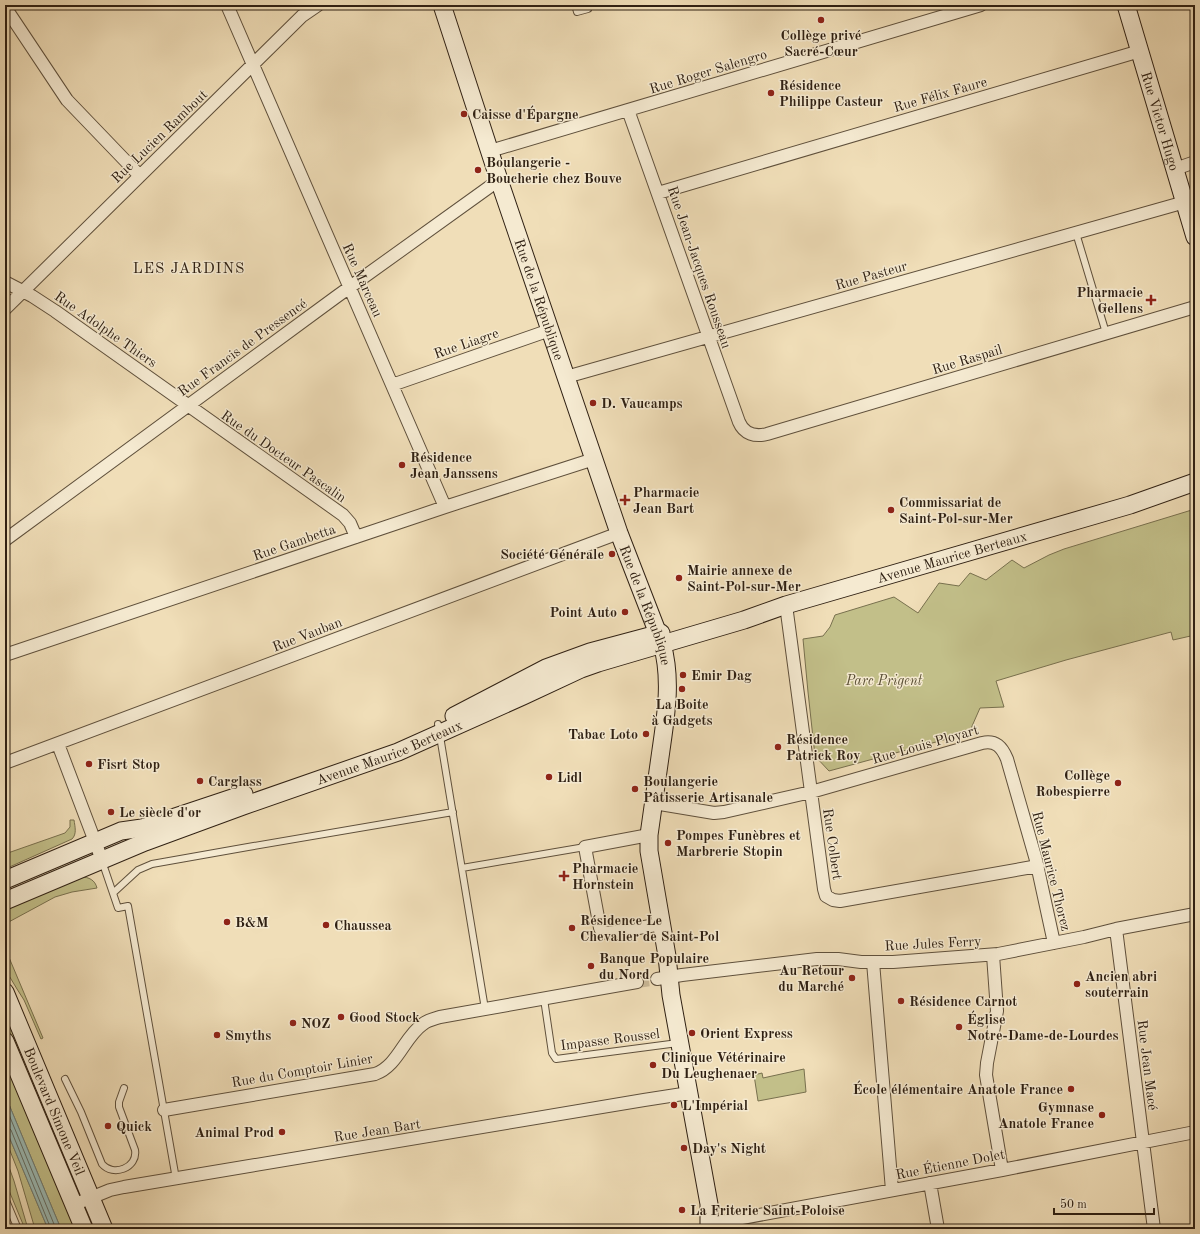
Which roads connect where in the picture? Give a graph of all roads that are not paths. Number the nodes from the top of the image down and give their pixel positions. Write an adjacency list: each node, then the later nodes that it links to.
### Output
1 (227, 5): 10 (street, Rue Marceau)
2 (318, 5): 10 (street, Rue Lucien Rambout)
3 (442, 5): 12 (street, Rue de la République)
4 (575, 5): 8 (lane)
5 (981, 5): 11 (street, Rue Roger Salengro)
6 (1126, 5): 9 (street, Rue Victor Hugo)
7 (5, 7): 15 (street)
8 (588, 9)
9 (1140, 51): 14 (street, Rue Victor Hugo); 17 (street, Rue Félix Faure)
10 (253, 66): 15 (street, Rue Lucien Rambout); 22 (street, Rue Marceau)
11 (628, 110): 12 (street, Rue Roger Salengro); 17 (street, Rue Jean-Jacques Rousseau)
12 (490, 151): 16 (street, Rue de la République)
13 (1195, 162): 14 (street)
14 (1175, 169): 18 (street, Rue Victor Hugo)
15 (140, 176): 23 (street, Rue Lucien Rambout)
16 (499, 180): 22 (street, Rue Francis de Pressencé); 26 (street, Rue de la République)
17 (658, 193): 28 (street, Rue Jean-Jacques Rousseau)
18 (1185, 202): 19 (street, Rue Pasteur); 20 (street, Rue Victor Hugo)
19 (1076, 233): 27 (lane); 28 (street, Rue Pasteur)
20 (1195, 237)
21 (5, 282): 23 (street, Rue Adolphe Thiers)
22 (349, 287): 30 (street, Rue Marceau); 31 (street, Rue Francis de Pressencé)
23 (23, 291): 25 (street, Rue Lucien Rambout); 31 (street, Rue Adolphe Thiers)
24 (1195, 307): 27 (street, Rue Raspail)
25 (5, 309)
26 (550, 330): 29 (street, Rue de la République); 30 (street, Rue Liagre)
27 (1106, 333): 32 (street, Rue Raspail)
28 (708, 337): 29 (street, Rue Pasteur); 32 (street, Rue Jean-Jacques Rousseau)
29 (566, 377): 33 (street, Rue de la République)
30 (392, 385): 37 (street, Rue Marceau)
31 (188, 405): 39 (street, Rue du Docteur Pascalin); 40 (street, Rue Francis de Pressencé)
32 (747, 432)
33 (594, 459): 37 (street, Rue Gambetta); 38 (street, Rue de la République)
34 (1195, 482): 36 (street, Avenue Maurice Berteaux)
35 (1195, 494): 36 (street, Avenue Maurice Berteaux)
36 (1130, 505): 41 (street, Avenue Maurice Berteaux)
37 (445, 507): 39 (street, Rue Gambetta)
38 (619, 533): 42 (street, Rue de la République); 46 (street, Rue Vauban)
39 (356, 537): 43 (street, Rue Gambetta)
40 (5, 540)
41 (780, 607): 42 (street, Avenue Maurice Berteaux); 48 (street, Rue Colbert)
42 (660, 639): 44 (street, Avenue Maurice Berteaux); 49 (street, Rue de la République)
43 (5, 655)
44 (439, 729): 50 (lane); 52 (street, Avenue Maurice Berteaux); 54 (street, Avenue Maurice Berteaux)
45 (993, 742): 48 (street, Rue Louis Ployart); 55 (street, Rue Maurice Thorez)
46 (58, 744): 47 (street, Rue Vauban); 52 (street)
47 (5, 763)
48 (811, 792): 49 (street, Rue Louis Ployart); 55 (street, Rue Colbert)
49 (654, 803): 51 (street, Rue de la République)
50 (453, 812): 56 (lane); 58 (lane)
51 (649, 835): 53 (street); 61 (street, Rue de la République)
52 (95, 842): 54 (street); 57 (street, Avenue Maurice Berteaux)
53 (584, 847): 56 (lane); 61 (street)
54 (102, 860): 58 (lane); 59 (street, Avenue Maurice Berteaux)
55 (1038, 866): 63 (street, Rue Maurice Thorez)
56 (462, 868): 70 (lane)
57 (5, 880)
58 (113, 893): 76 (lane)
59 (5, 901)
60 (1195, 914): 62 (street, Rue Jules Ferry)
61 (662, 924): 66 (street, Rue de la République)
62 (1116, 929): 63 (street, Rue Jules Ferry); 78 (street, Rue Jean Macé)
63 (1054, 943): 64 (street, Rue Jules Ferry)
64 (993, 955): 65 (street, Rue Jules Ferry); 79 (street)
65 (873, 962): 66 (street, Rue Jules Ferry); 82 (street)
66 (663, 978): 72 (street, Rue de la République)
67 (637, 982): 69 (street, Rue du Comptoir Linier)
68 (5, 992): 83 (street, Boulevard Simone Veil)
69 (544, 999): 70 (street, Rue du Comptoir Linier); 72 (lane, Impasse Roussel)
70 (485, 1009): 76 (street, Rue du Comptoir Linier)
71 (5, 1041): 85 (street, Boulevard Simone Veil)
72 (680, 1043): 75 (street, Rue de la République)
73 (65, 1079): 74 (lane)
74 (124, 1088)
75 (689, 1093): 80 (street, Rue Jean Bart); 86 (street, Rue de la République)
76 (164, 1110): 80 (lane)
77 (1195, 1132): 78 (street, Rue Étienne Dolet)
78 (1142, 1142): 79 (street, Rue Étienne Dolet); 91 (street, Rue Jean Macé)
79 (1002, 1170): 81 (street, Rue Étienne Dolet)
80 (176, 1178): 83 (street, Rue Jean Bart)
81 (930, 1183): 82 (street, Rue Étienne Dolet); 90 (street)
82 (892, 1190): 86 (street, Rue Étienne Dolet)
83 (91, 1197): 85 (street, Rue Jean Bart); 89 (street, Boulevard Simone Veil)
84 (5, 1198): 87 (lane)
85 (74, 1205): 88 (street, Boulevard Simone Veil)
86 (710, 1226)
87 (18, 1229)
88 (84, 1229)
89 (104, 1229)
90 (938, 1229)
91 (1154, 1229)

